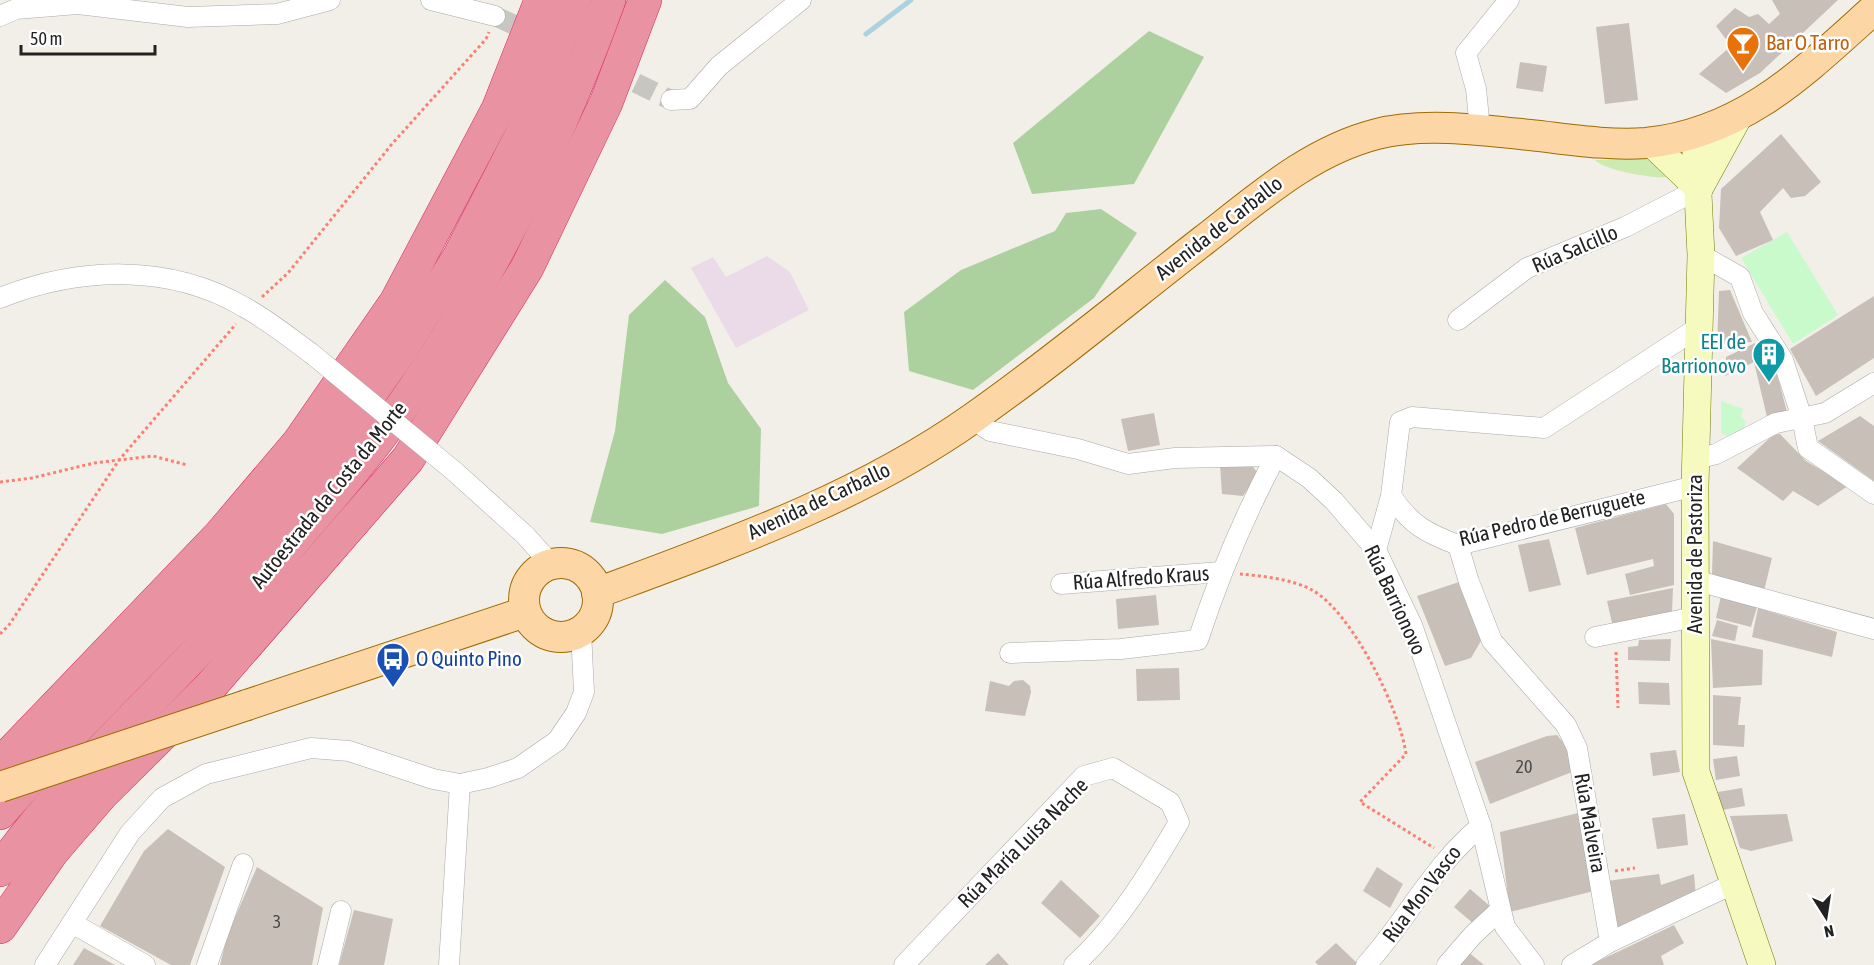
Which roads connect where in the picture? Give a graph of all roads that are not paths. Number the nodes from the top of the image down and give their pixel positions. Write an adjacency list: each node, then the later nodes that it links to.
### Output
1 (330, 0): 11 (street)
2 (431, 0): 10 (street)
3 (541, 0): 43 (highway)
4 (574, 0): 46 (highway, Autoestrada da Costa da Morte)
5 (609, 0): 49 (highway, Autoestrada da Costa da Morte)
6 (645, 0): 54 (highway)
7 (801, 0): 12 (street)
8 (1509, 0): 14 (street)
9 (1874, 9): 13 (main road, Avenida de Carballo)
10 (495, 15)
11 (0, 16)
12 (671, 100)
13 (1739, 116): 15 (main road, Avenida de Carballo); 17 (street)
14 (1480, 129): 16 (main road, Avenida de Carballo); 24 (main road, Avenida de Carballo)
15 (1695, 133): 16 (main road, Avenida de Carballo); 17 (street, Avenida de Pastoriza)
16 (1650, 142): 17 (street)
17 (1699, 189): 18 (street, Avenida de Pastoriza); 20 (street, Rúa Salcillo)
18 (1701, 255): 21 (street, Avenida de Pastoriza); 23 (street)
19 (0, 298): 32 (street, bridge)
20 (1458, 320)
21 (1699, 327): 26 (street, Avenida de Pastoriza); 29 (street)
22 (1874, 383): 23 (street)
23 (1802, 418): 26 (street); 28 (street)
24 (972, 419): 25 (street); 36 (main road, Avenida de Carballo)
25 (1276, 456): 31 (street, Rúa Barrionovo); 33 (street)
26 (1696, 459): 27 (street, Avenida de Pastoriza)
27 (1695, 486): 30 (street, Rúa Pedro de Berruguete); 34 (street, Avenida de Pastoriza)
28 (1874, 494)
29 (1391, 496): 30 (street, Rúa Pedro de Berruguete); 31 (street)
30 (1458, 545): 55 (street, Rúa Malveira)
31 (1376, 550): 47 (street, Rúa Barrionovo)
32 (551, 564): 36 (main road); 37 (main road)
33 (1221, 572): 35 (street, Rúa Alfredo Kraus); 42 (street)
34 (1694, 580): 38 (street, Avenida de Pastoriza); 39 (street)
35 (1061, 584)
36 (597, 593): 40 (main road)
37 (525, 612): 40 (main road); 45 (main road, bridge)
38 (1695, 617): 41 (street); 50 (street, Avenida de Pastoriza)
39 (1874, 629)
40 (581, 631): 44 (street)
41 (1595, 637)
42 (1010, 653)
43 (0, 764)
44 (460, 784): 53 (street); 60 (street)
45 (0, 787)
46 (0, 813)
47 (1481, 826): 51 (street, Rúa Barrionovo); 63 (street, Rúa Mon Vasco)
48 (243, 864): 58 (street)
49 (0, 870)
50 (1733, 884): 55 (street); 67 (street, Avenida de Pastoriza)
51 (1500, 910): 64 (street); 65 (street, Rúa Barrionovo)
52 (341, 912): 59 (street)
53 (72, 923): 56 (street); 57 (street)
54 (0, 927)
55 (1610, 942): 66 (street)
56 (45, 965)
57 (145, 965)
58 (207, 965)
59 (328, 965)
60 (449, 965)
61 (904, 965): 62 (street, Rúa María Luisa Nache)
62 (1074, 965)
63 (1366, 965)
64 (1447, 965)
65 (1534, 965)
66 (1572, 965)
67 (1762, 965)

